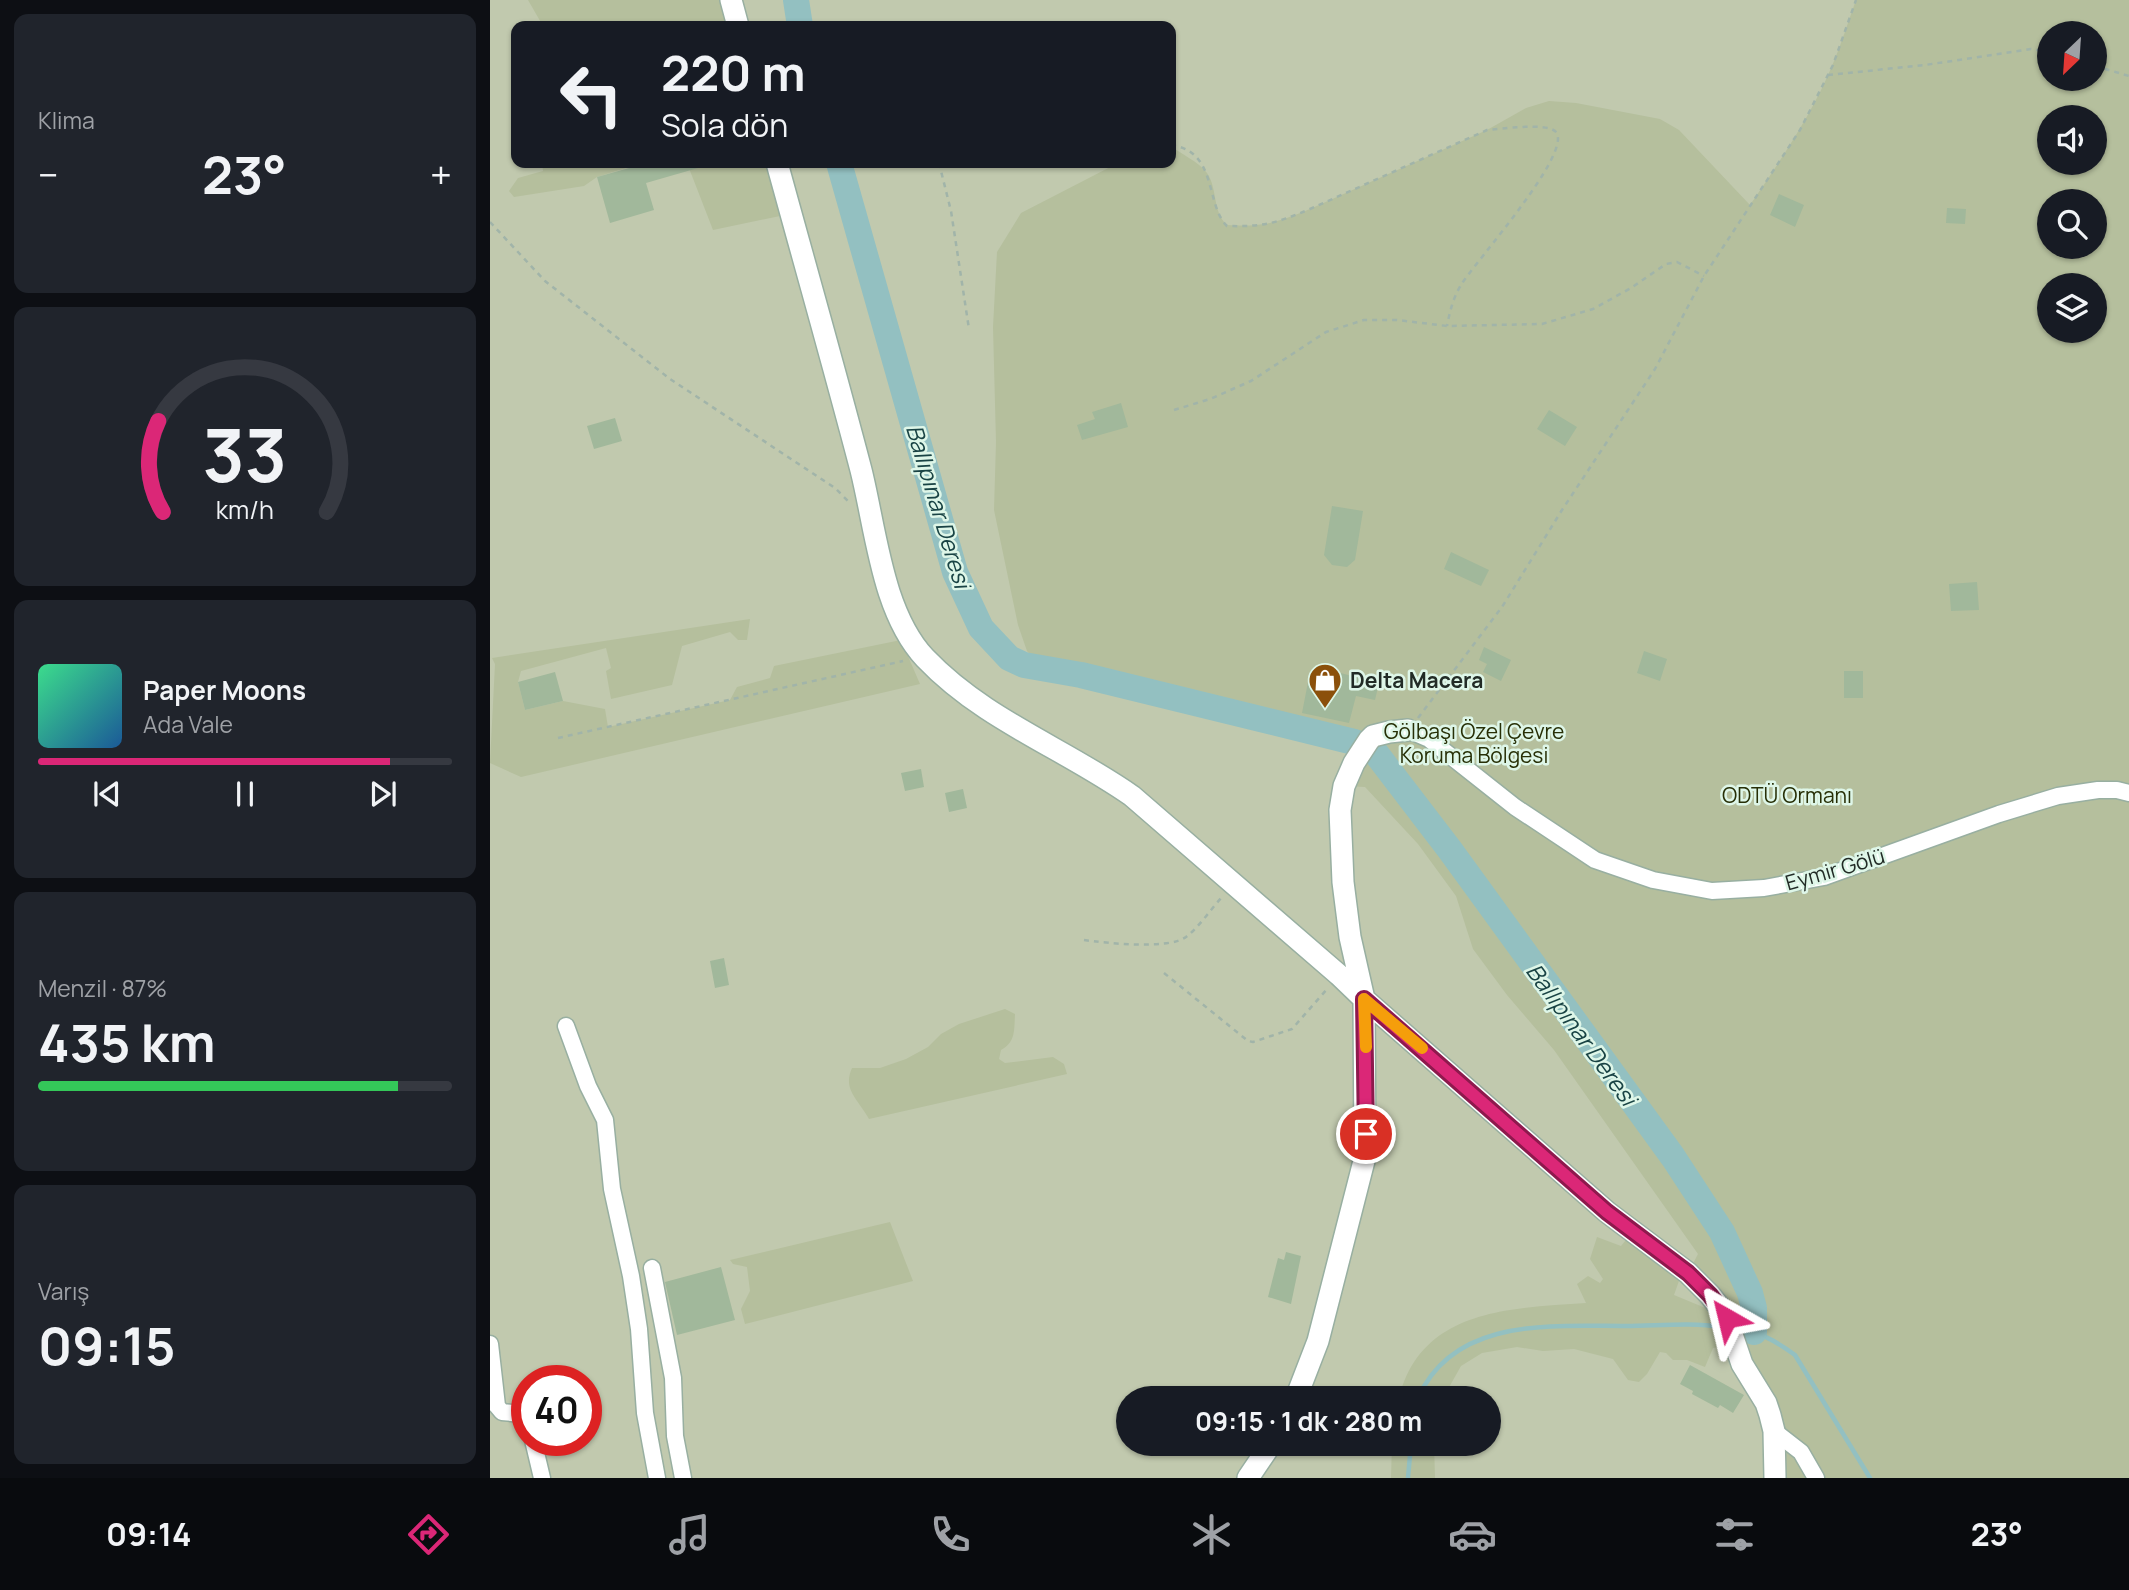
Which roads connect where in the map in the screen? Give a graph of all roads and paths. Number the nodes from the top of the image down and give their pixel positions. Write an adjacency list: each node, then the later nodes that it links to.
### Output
1 (731, 0): 3 (street)
2 (1856, 0): 6 (path)
3 (737, 21)
4 (2037, 50): 6 (path)
5 (2107, 70): 7 (path)
6 (1828, 75): 12 (path)
7 (2129, 76)
8 (1176, 146): 13 (path)
9 (778, 168): 17 (street)
10 (940, 168): 14 (path)
11 (490, 222): 16 (path)
12 (1704, 276): 13 (path); 18 (path)
13 (1447, 326): 15 (path)
14 (969, 329)
15 (1174, 410)
16 (851, 504)
17 (923, 656): 19 (path); 21 (street)
18 (1408, 730): 20 (street, Eymir Gölü); 25 (street)
19 (558, 737)
20 (2129, 793)
21 (1234, 884): 22 (path); 24 (street)
22 (1084, 940)
23 (1164, 973): 24 (path)
24 (1339, 975): 25 (street)
25 (1364, 999): 29 (street); 31 (street)
26 (566, 1026): 35 (street)
27 (652, 1268): 36 (street)
28 (490, 1344): 30 (street)
29 (1301, 1386)
30 (511, 1413)
31 (1774, 1431): 38 (street); 39 (street)
32 (537, 1456): 34 (street)
33 (1263, 1456): 37 (street)
34 (542, 1478)
35 (657, 1478)
36 (683, 1478)
37 (1248, 1478)
38 (1775, 1478)
39 (1816, 1478)

